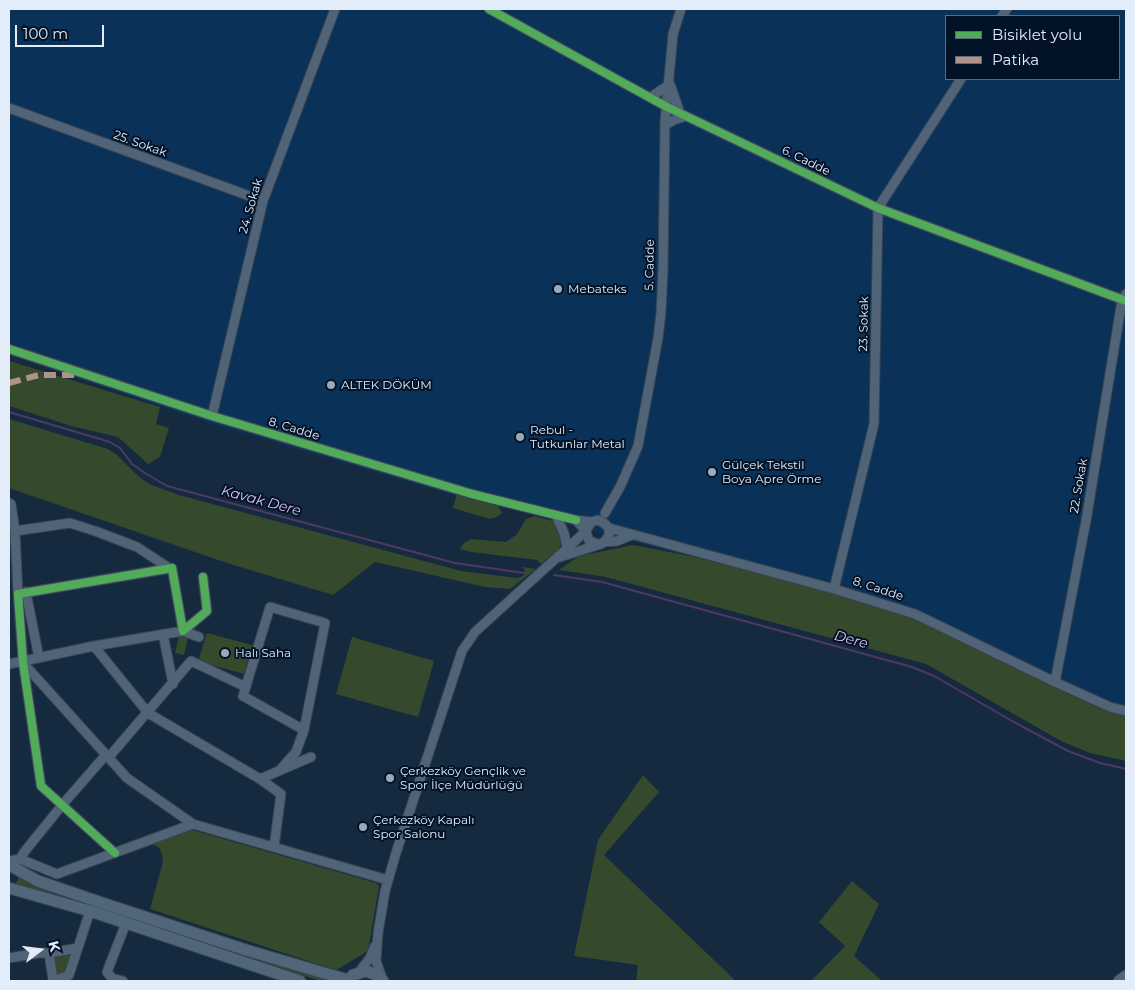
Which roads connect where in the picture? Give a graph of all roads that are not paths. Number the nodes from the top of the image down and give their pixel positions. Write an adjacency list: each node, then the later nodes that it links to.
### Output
1 (335, 9): 11 (street, 24. Sokak)
2 (489, 9): 6 (street, 6. Cadde)
3 (681, 9): 5 (street, 5. Cadde)
4 (960, 80): 12 (street)
5 (670, 84): 6 (street); 7 (street, 5. Cadde); 9 (street)
6 (651, 98): 7 (street, 6. Cadde)
7 (667, 107): 9 (street, 6. Cadde); 10 (street, 5. Cadde)
8 (9, 108): 11 (street, 25. Sokak)
9 (683, 114): 10 (street); 12 (street, 6. Cadde)
10 (665, 125): 19 (street, 5. Cadde)
11 (263, 201): 15 (street, 24. Sokak)
12 (878, 208): 13 (street, 6. Cadde); 29 (street, 23. Sokak)
13 (1125, 299): 38 (street, 22. Sokak)
14 (9, 349): 15 (street, 8. Cadde)
15 (212, 416): 17 (street, 8. Cadde)
16 (9, 503): 21 (street)
17 (556, 515): 18 (street, 8. Cadde); 25 (street)
18 (576, 520): 20 (street, 8. Cadde); 22 (street)
19 (606, 521): 20 (street); 23 (street, 8. Cadde); 24 (street)
20 (592, 522): 22 (street)
21 (15, 531): 27 (street); 30 (street)
22 (586, 532): 24 (street); 25 (street)
23 (632, 535): 24 (street); 29 (street, 8. Cadde)
24 (601, 543): 26 (street)
25 (567, 547): 26 (street)
26 (555, 559): 53 (street)
27 (169, 568): 30 (street); 31 (street)
28 (203, 577): 31 (street)
29 (834, 589): 38 (street, 8. Cadde)
30 (22, 593): 35 (street); 36 (street)
31 (182, 631): 32 (street); 33 (street)
32 (163, 634): 34 (street); 39 (street)
33 (199, 637)
34 (94, 646): 35 (street); 42 (street)
35 (39, 658): 36 (street)
36 (23, 663): 37 (street); 44 (street); 48 (street)
37 (9, 664)
38 (1055, 682): 41 (street, 8. Cadde)
39 (173, 684): 40 (street); 42 (street)
40 (246, 686): 43 (street); 43 (street)
41 (1126, 711)
42 (148, 713): 44 (street); 47 (street)
43 (304, 730): 46 (street)
44 (109, 757): 48 (street); 49 (street)
45 (310, 757): 46 (street)
46 (279, 771): 47 (street)
47 (260, 779): 50 (street)
48 (63, 804): 51 (street); 52 (street)
49 (193, 824): 50 (street); 51 (street)
50 (274, 847): 53 (street)
51 (115, 853): 52 (street)
52 (12, 862): 54 (main road); 57 (main road)
53 (388, 880): 61 (street)
54 (9, 881)
55 (9, 888): 56 (main road)
56 (90, 911): 59 (main road); 62 (street)
57 (130, 911): 58 (main road); 59 (main road)
58 (145, 916): 60 (main road); 71 (main road)
59 (126, 923): 60 (main road); 67 (street)
60 (141, 928): 70 (main road)
61 (377, 942): 65 (street); 72 (street)
62 (78, 948): 63 (street); 68 (street)
63 (49, 953): 64 (street); 68 (street)
64 (9, 958)
65 (359, 972): 71 (main road); 72 (main road)
66 (1126, 976): 73 (main road)
67 (111, 980): 69 (street)
68 (54, 981)
69 (123, 981)
70 (300, 981)
71 (348, 981)
72 (383, 981)
73 (1119, 981)

